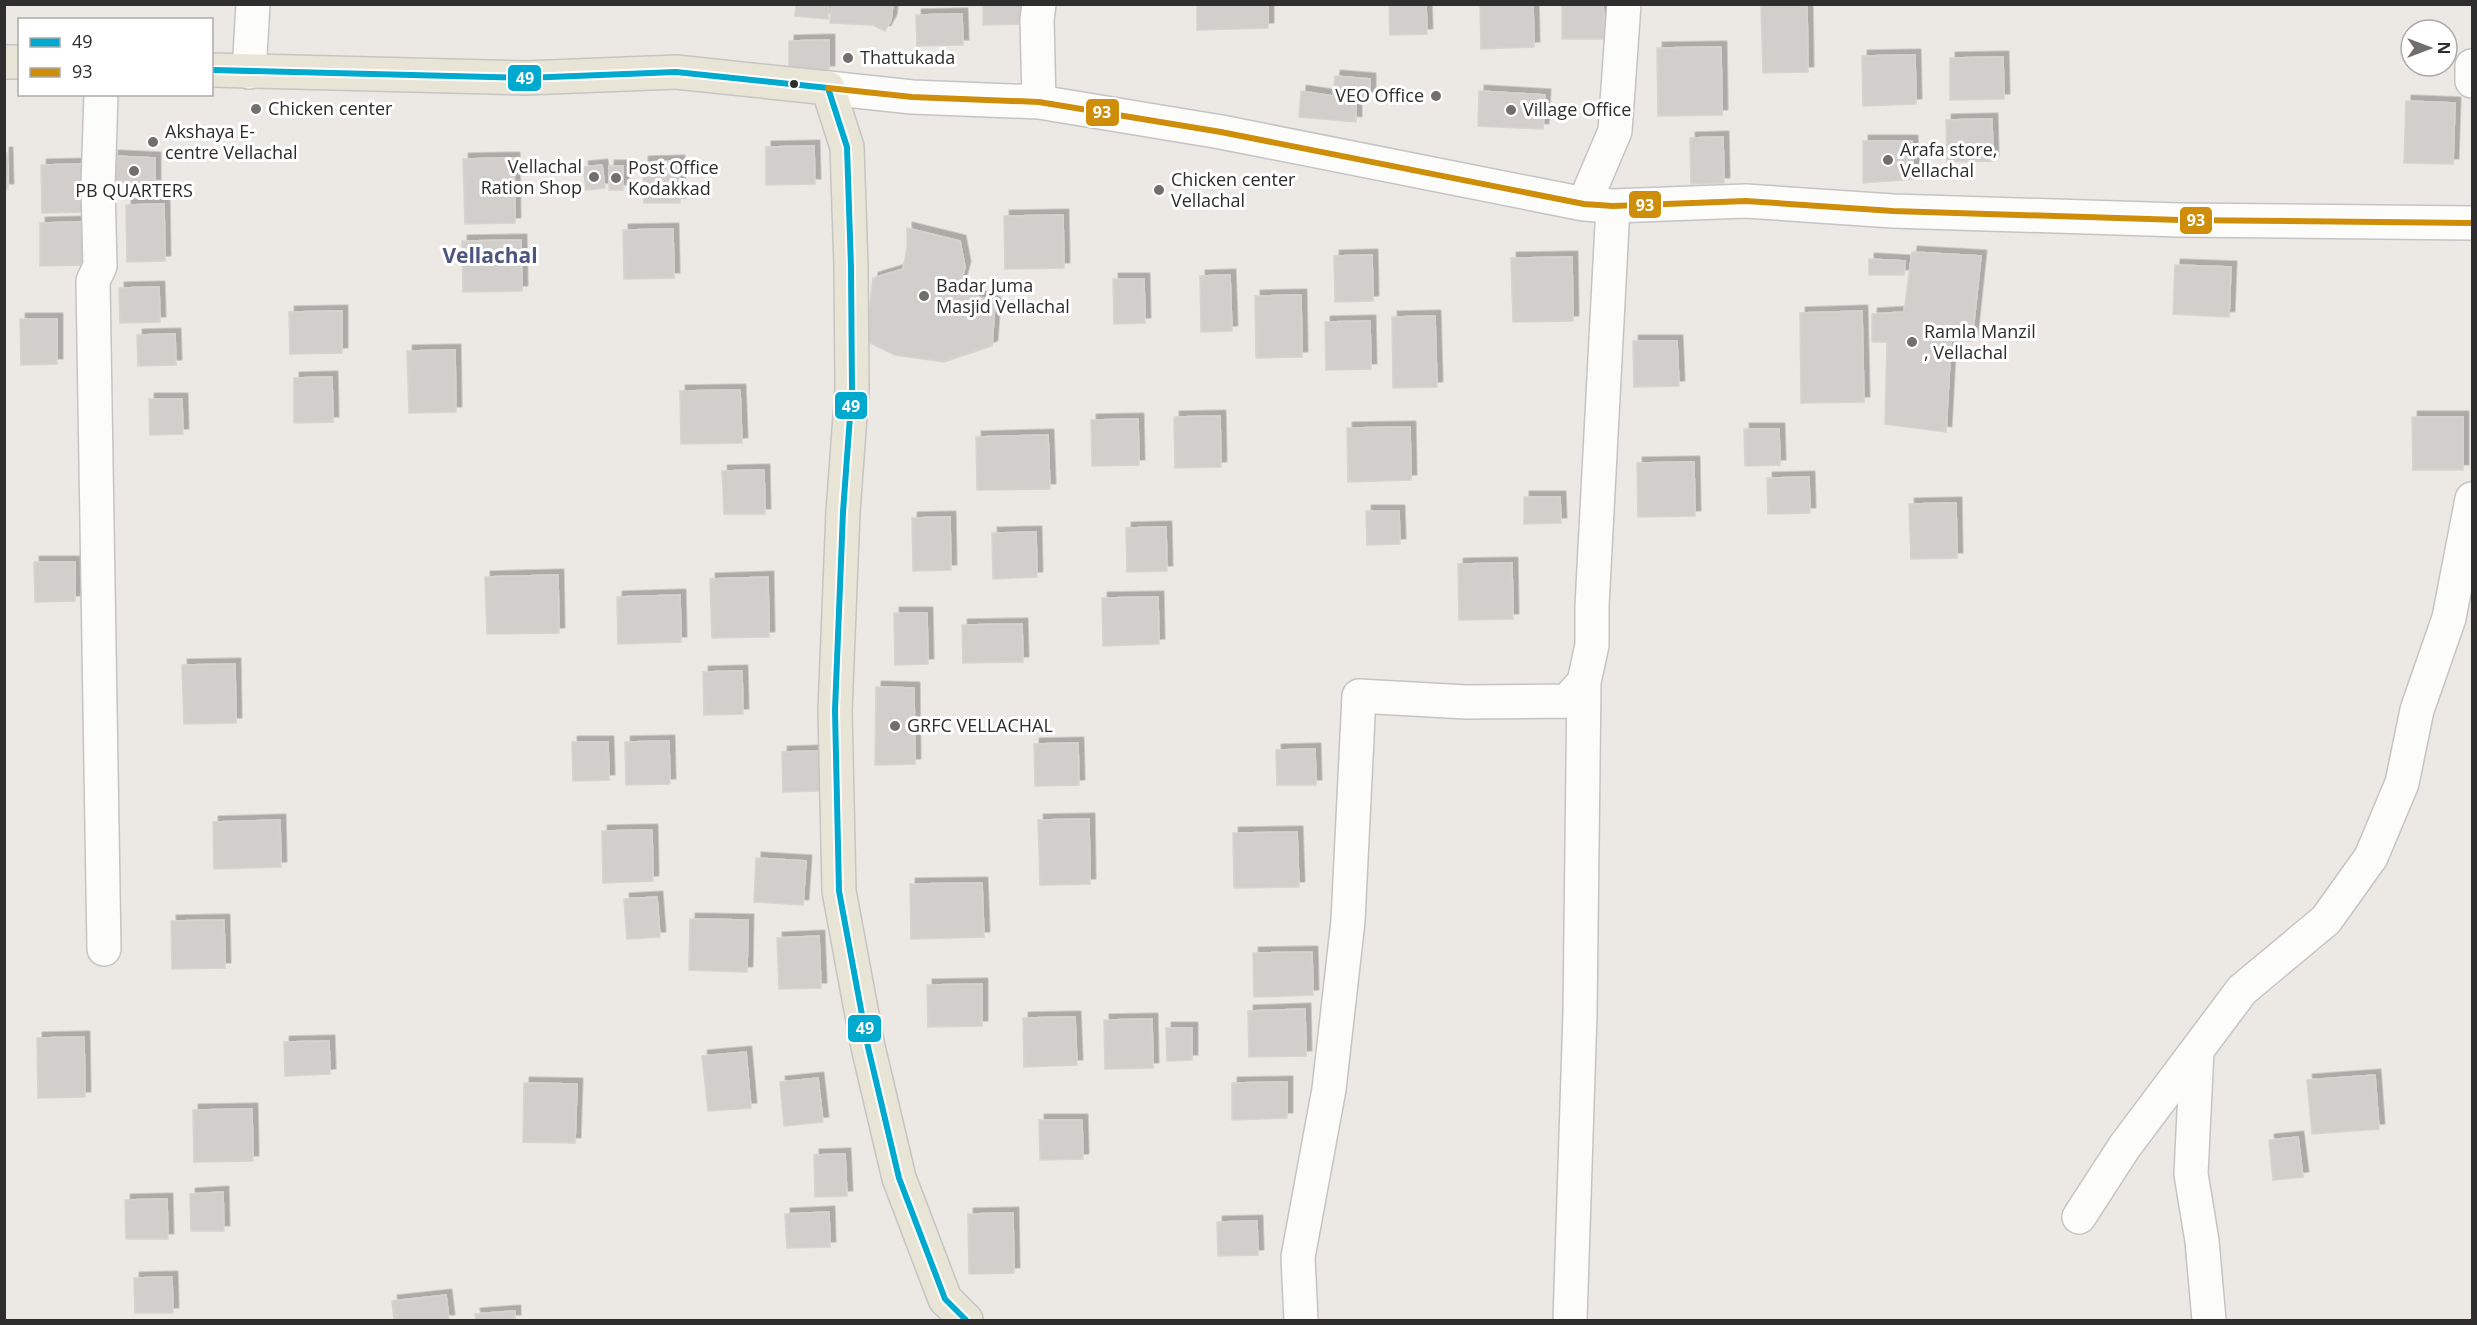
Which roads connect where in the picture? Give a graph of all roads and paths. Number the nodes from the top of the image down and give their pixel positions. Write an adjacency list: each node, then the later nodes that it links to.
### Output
1 (253, 4): 6 (street)
2 (1039, 4): 10 (street)
3 (1624, 4): 11 (street)
4 (2472, 66): 7 (street)
5 (213, 70): 6 (main road)
6 (249, 72): 8 (main road)
7 (2472, 81)
8 (828, 88): 10 (street); 18 (main road)
9 (101, 96): 15 (street)
10 (1038, 102): 11 (street)
11 (1598, 205): 12 (street); 14 (street)
12 (2472, 223)
13 (2472, 499): 16 (street)
14 (1584, 682): 19 (street); 20 (street)
15 (104, 949)
16 (2198, 1050): 17 (street); 21 (street)
17 (2079, 1217)
18 (966, 1320)
19 (1301, 1320)
20 (1570, 1320)
21 (2209, 1320)

